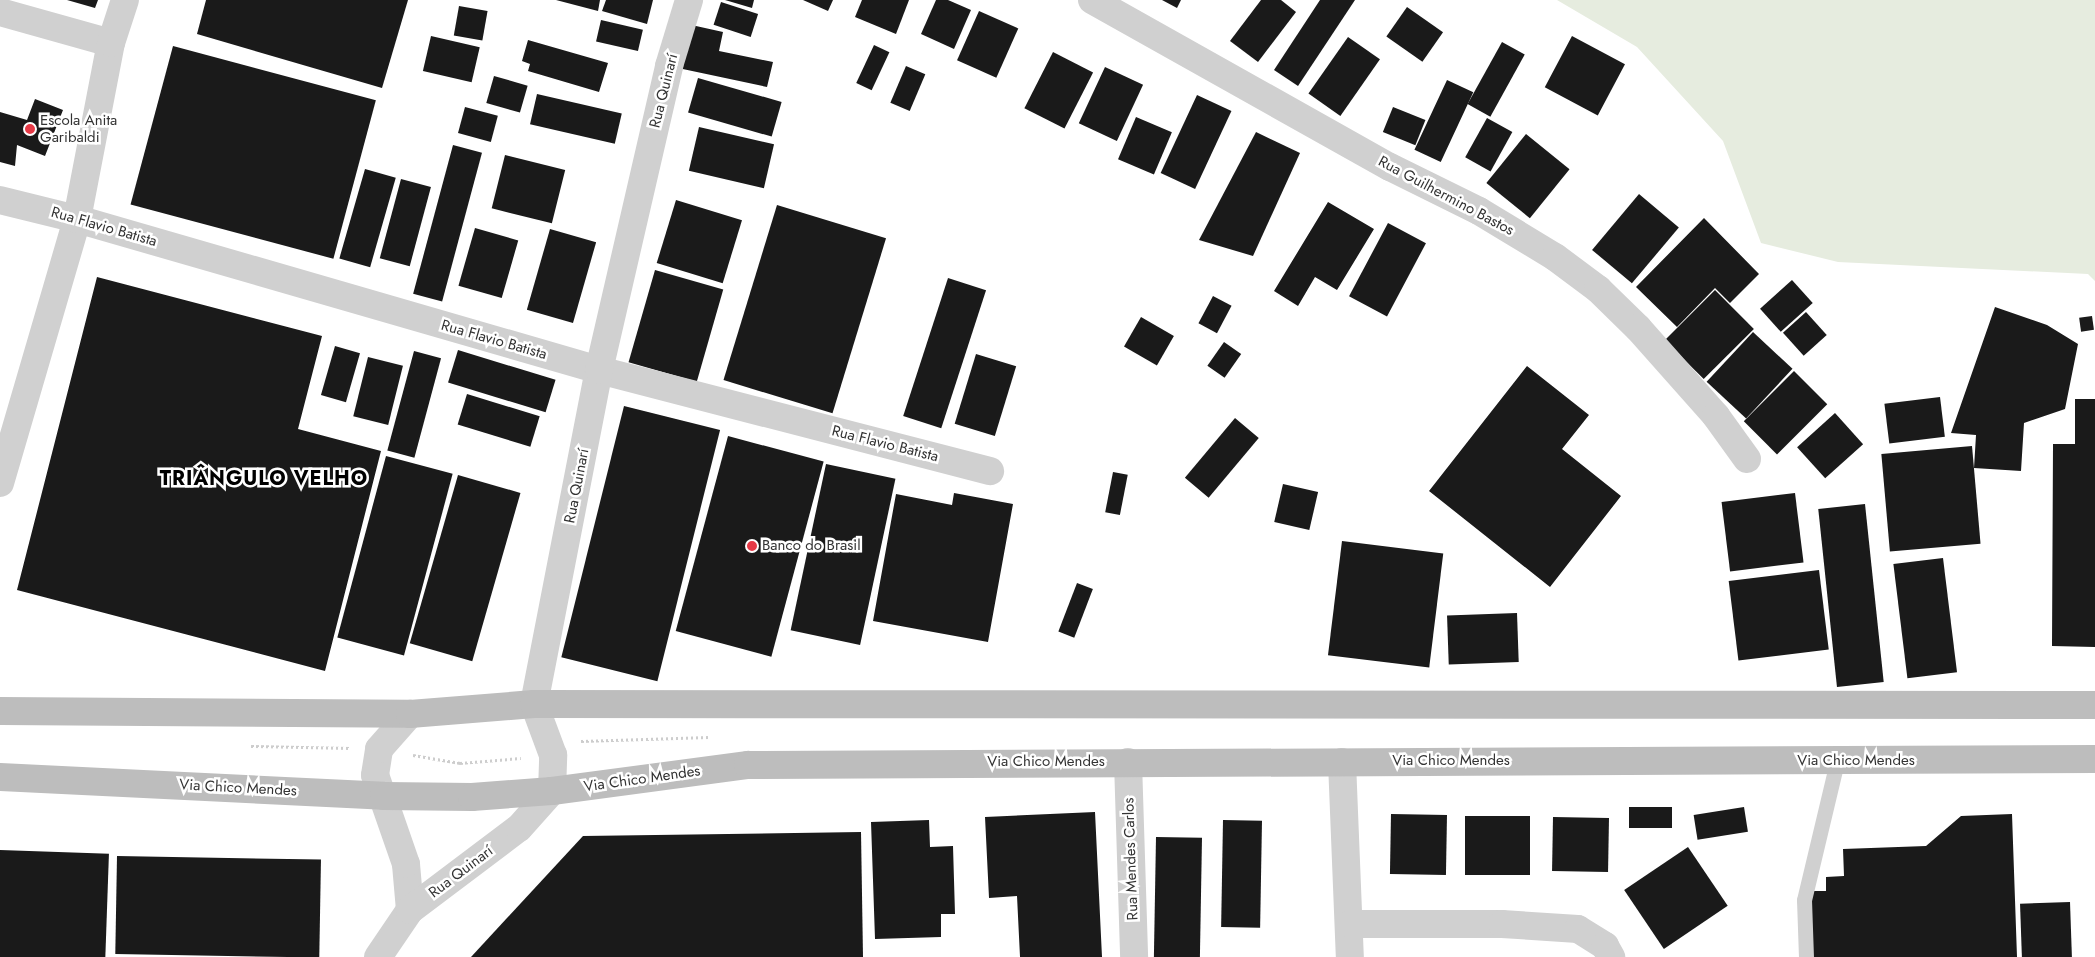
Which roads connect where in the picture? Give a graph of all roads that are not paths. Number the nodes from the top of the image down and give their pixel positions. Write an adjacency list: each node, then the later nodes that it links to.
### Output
1 (125, 0): 5 (street)
2 (689, 0): 8 (street, Rua Quinarí)
3 (1092, 0): 9 (street, Rua Guilhermino Bastos)
4 (0, 12): 5 (street)
5 (111, 43): 7 (street)
6 (0, 200): 7 (street, Rua Flavio Batista)
7 (77, 219): 8 (street, Rua Flavio Batista); 11 (street)
8 (599, 370): 10 (street, Rua Flavio Batista); 12 (street, Rua Quinarí)
9 (1747, 459)
10 (990, 471)
11 (0, 483)
12 (534, 704): 13 (main road); 15 (main road); 21 (street)
13 (2095, 705)
14 (0, 711): 15 (main road)
15 (410, 714): 22 (street, Rua Quinarí)
16 (2095, 759): 17 (main road, Via Chico Mendes)
17 (1837, 761): 19 (main road, Via Chico Mendes); 29 (lane)
18 (1128, 762): 19 (main road, Via Chico Mendes); 21 (main road, Via Chico Mendes); 26 (street, Rua Mendes Carlos)
19 (1342, 762): 24 (street)
20 (0, 777): 22 (main road, Via Chico Mendes)
21 (552, 791): 22 (main road, Via Chico Mendes); 23 (street, Rua Quinarí)
22 (384, 796): 23 (street, Rua Quinarí)
23 (410, 910): 25 (street, Rua Quinarí)
24 (1350, 924): 27 (street); 28 (street)
25 (378, 957)
26 (1134, 957)
27 (1350, 957)
28 (1611, 957)
29 (1806, 957)

